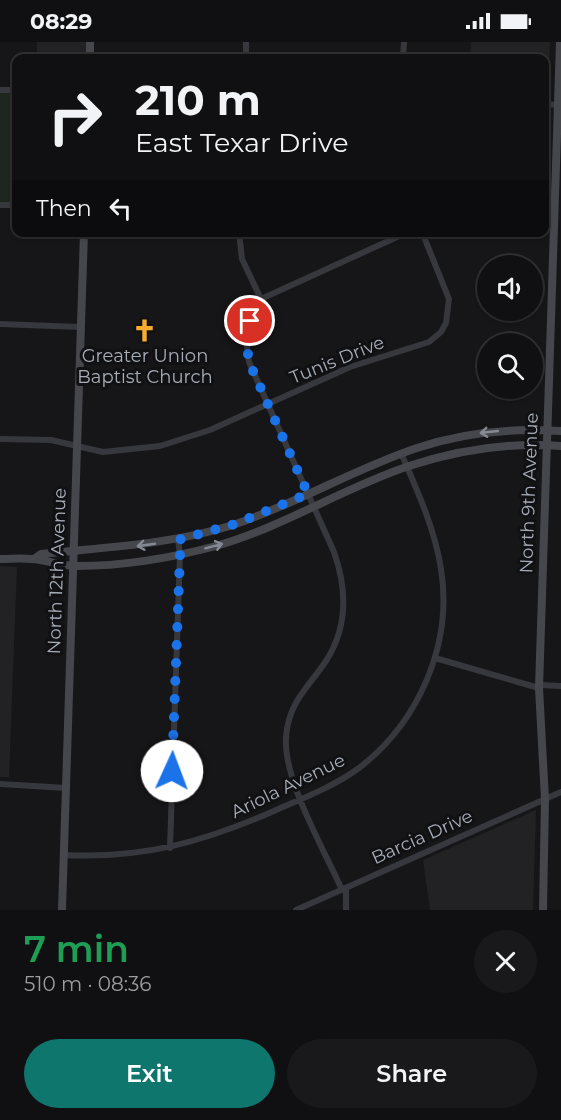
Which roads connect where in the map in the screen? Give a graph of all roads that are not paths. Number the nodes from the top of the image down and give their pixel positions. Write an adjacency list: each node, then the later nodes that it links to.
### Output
1 (560, 42): 3 (street, North 9th Avenue)
2 (549, 104): 3 (street)
3 (558, 105): 5 (street, North 9th Avenue)
4 (549, 208): 5 (street)
5 (555, 209): 10 (street, North 9th Avenue)
6 (84, 237): 13 (street, North 12th Avenue)
7 (240, 237): 11 (street)
8 (397, 237): 11 (street)
9 (424, 237): 14 (street, Tunis Drive)
10 (558, 240): 15 (street, North 9th Avenue)
11 (261, 299): 14 (street)
12 (0, 324): 13 (street)
13 (80, 327): 20 (street, North 12th Avenue)
14 (268, 405): 20 (street, Tunis Drive); 23 (street)
15 (548, 430): 16 (street); 18 (street, North 9th Avenue); 21 (street, one-way to 21)
16 (561, 431)
17 (0, 439): 20 (street, Tunis Drive)
18 (547, 444): 19 (street); 22 (street); 32 (street, North 9th Avenue)
19 (561, 446)
20 (77, 447): 26 (street, North 12th Avenue)
21 (401, 453): 22 (street, Ariola Avenue); 23 (street)
22 (407, 467): 24 (street); 31 (street, Ariola Avenue)
23 (308, 494): 24 (street); 25 (street)
24 (314, 508): 27 (street, one-way to 24); 37 (street)
25 (178, 540): 26 (street, one-way to 26); 27 (street)
26 (74, 551): 29 (street); 30 (street, North 12th Avenue)
27 (180, 555): 30 (street); 39 (street)
28 (0, 559): 29 (street)
29 (34, 559): 30 (street)
30 (73, 566): 35 (street, North 12th Avenue)
31 (435, 658): 32 (street); 37 (street, Ariola Avenue)
32 (539, 686): 33 (street); 38 (street, North 9th Avenue)
33 (561, 686)
34 (0, 784): 35 (street)
35 (66, 788): 40 (street, North 12th Avenue)
36 (561, 792): 38 (street, Barcia Drive)
37 (301, 799): 39 (street, Ariola Avenue); 41 (street)
38 (545, 799): 41 (street, Barcia Drive); 45 (street, North 9th Avenue)
39 (170, 848): 40 (street, Ariola Avenue)
40 (64, 855): 42 (street, North 12th Avenue)
41 (344, 889): 43 (street, Barcia Drive); 44 (street)
42 (62, 910)
43 (296, 910)
44 (346, 910)
45 (543, 910)

